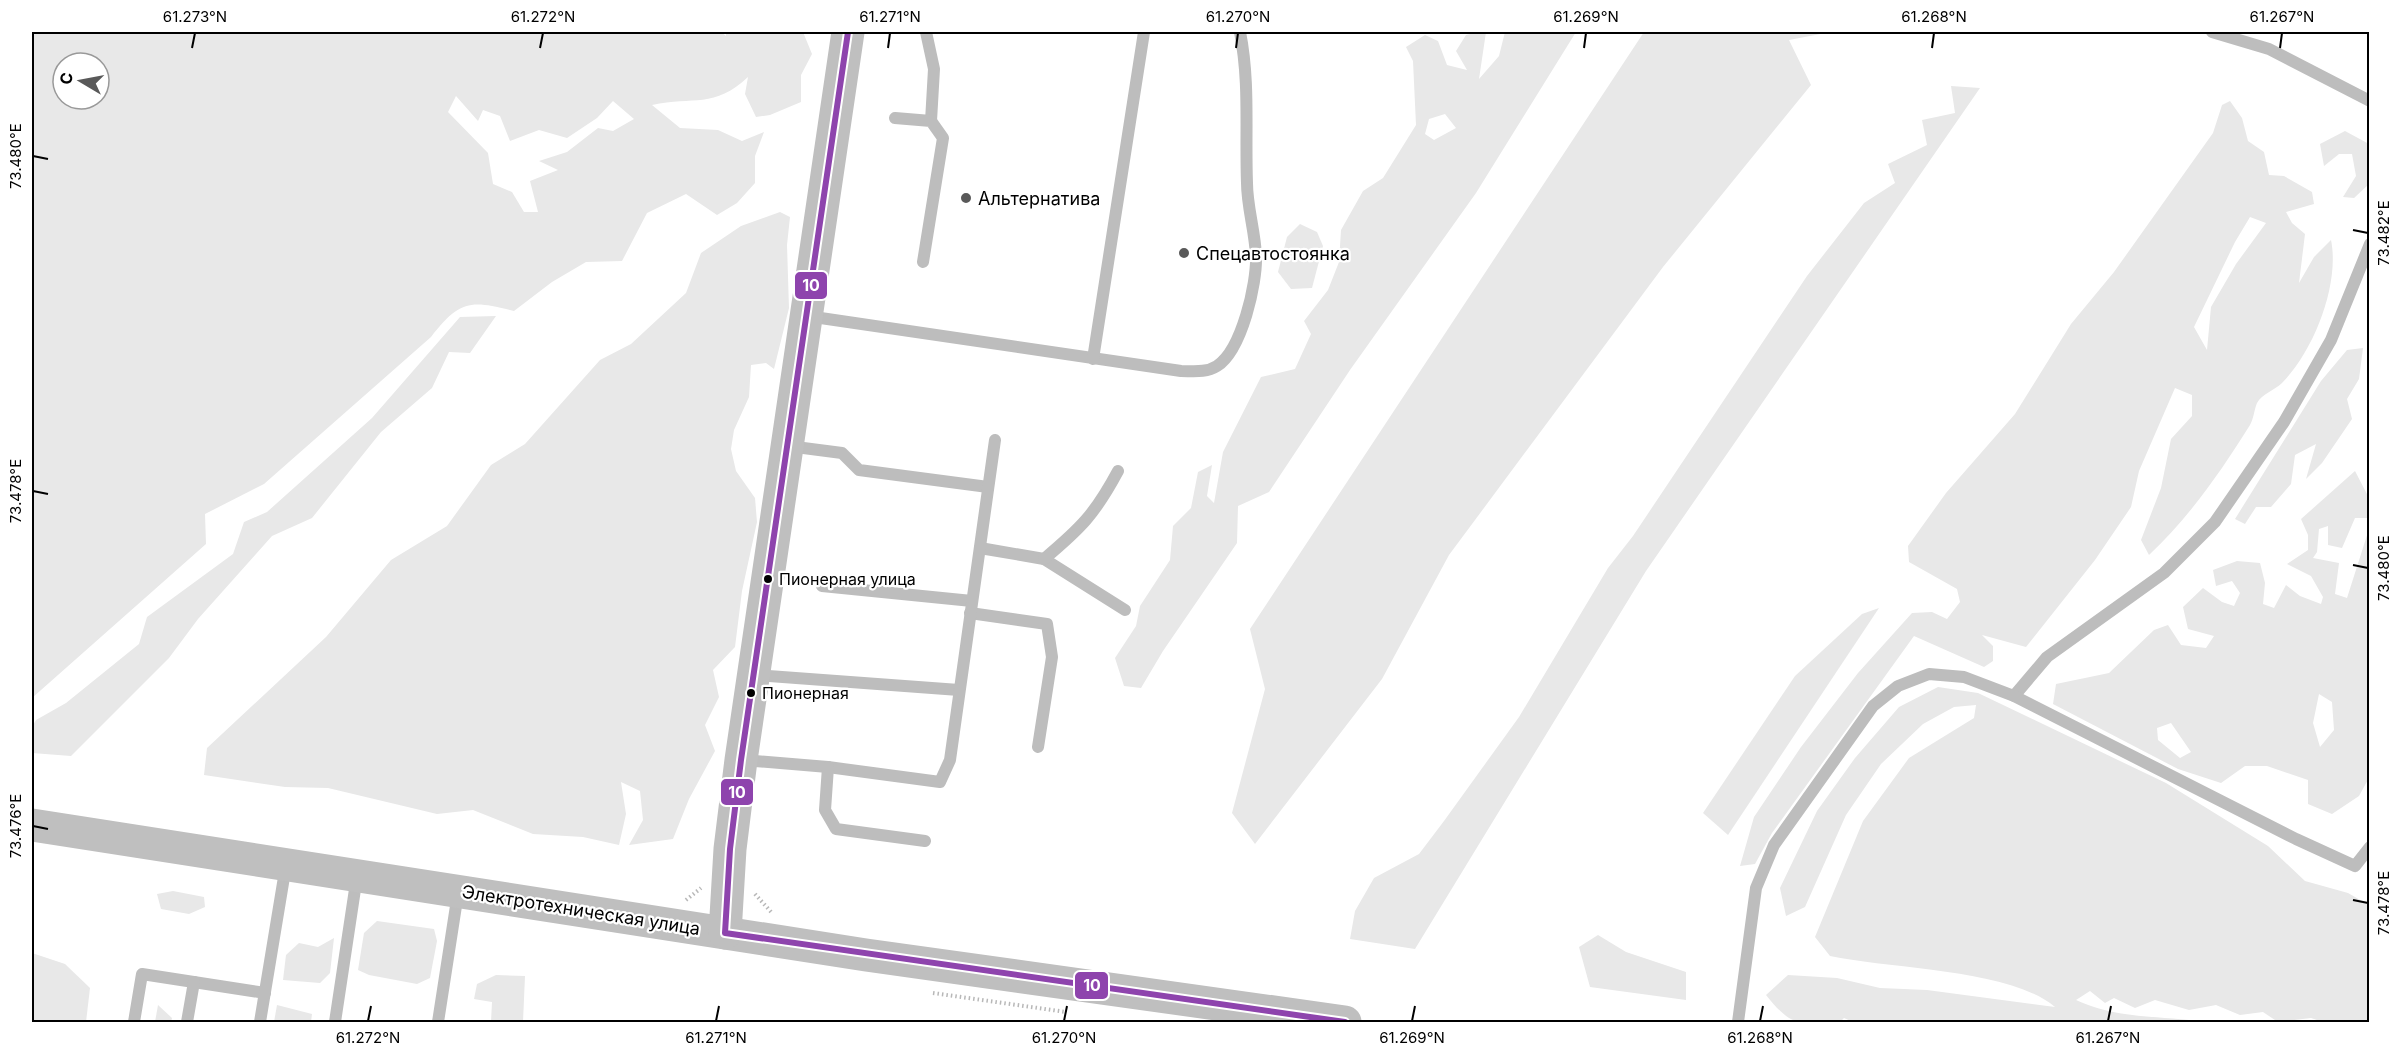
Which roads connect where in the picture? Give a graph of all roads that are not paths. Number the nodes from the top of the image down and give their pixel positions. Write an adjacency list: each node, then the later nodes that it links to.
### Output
1 (848, 32): 11 (main road)
2 (926, 32): 8 (lane)
3 (1144, 32): 12 (lane)
4 (1240, 32): 12 (lane)
5 (2212, 32): 6 (lane)
6 (2370, 101)
7 (895, 118): 8 (lane)
8 (931, 121): 10 (lane)
9 (2370, 244): 24 (lane)
10 (923, 262)
11 (806, 316): 12 (lane); 14 (main road)
12 (1093, 359)
13 (995, 440): 16 (lane)
14 (787, 446): 16 (lane); 22 (main road)
15 (1119, 471): 18 (lane)
16 (988, 487): 17 (lane)
17 (980, 548): 18 (lane); 20 (lane)
18 (1044, 560): 21 (lane)
19 (822, 585): 20 (lane)
20 (971, 607): 23 (lane); 25 (lane)
21 (1125, 610)
22 (754, 675): 23 (lane); 26 (main road)
23 (959, 690): 27 (lane)
24 (2014, 696): 30 (lane); 43 (lane)
25 (1038, 747)
26 (741, 760): 27 (lane); 34 (main road)
27 (828, 767): 29 (lane)
28 (32, 825): 31 (main road, Электротехническая улица)
29 (925, 841)
30 (2370, 847)
31 (286, 864): 32 (main road, Электротехническая улица); 36 (lane)
32 (357, 875): 33 (main road, Электротехническая улица); 40 (lane)
33 (459, 891): 34 (main road, Электротехническая улица); 41 (lane)
34 (725, 933): 42 (main road, Электротехническая улица)
35 (194, 982): 36 (lane); 37 (lane); 38 (lane)
36 (265, 993): 39 (lane)
37 (134, 1023)
38 (187, 1023)
39 (260, 1023)
40 (335, 1023)
41 (438, 1023)
42 (1345, 1023)
43 (1738, 1023)

